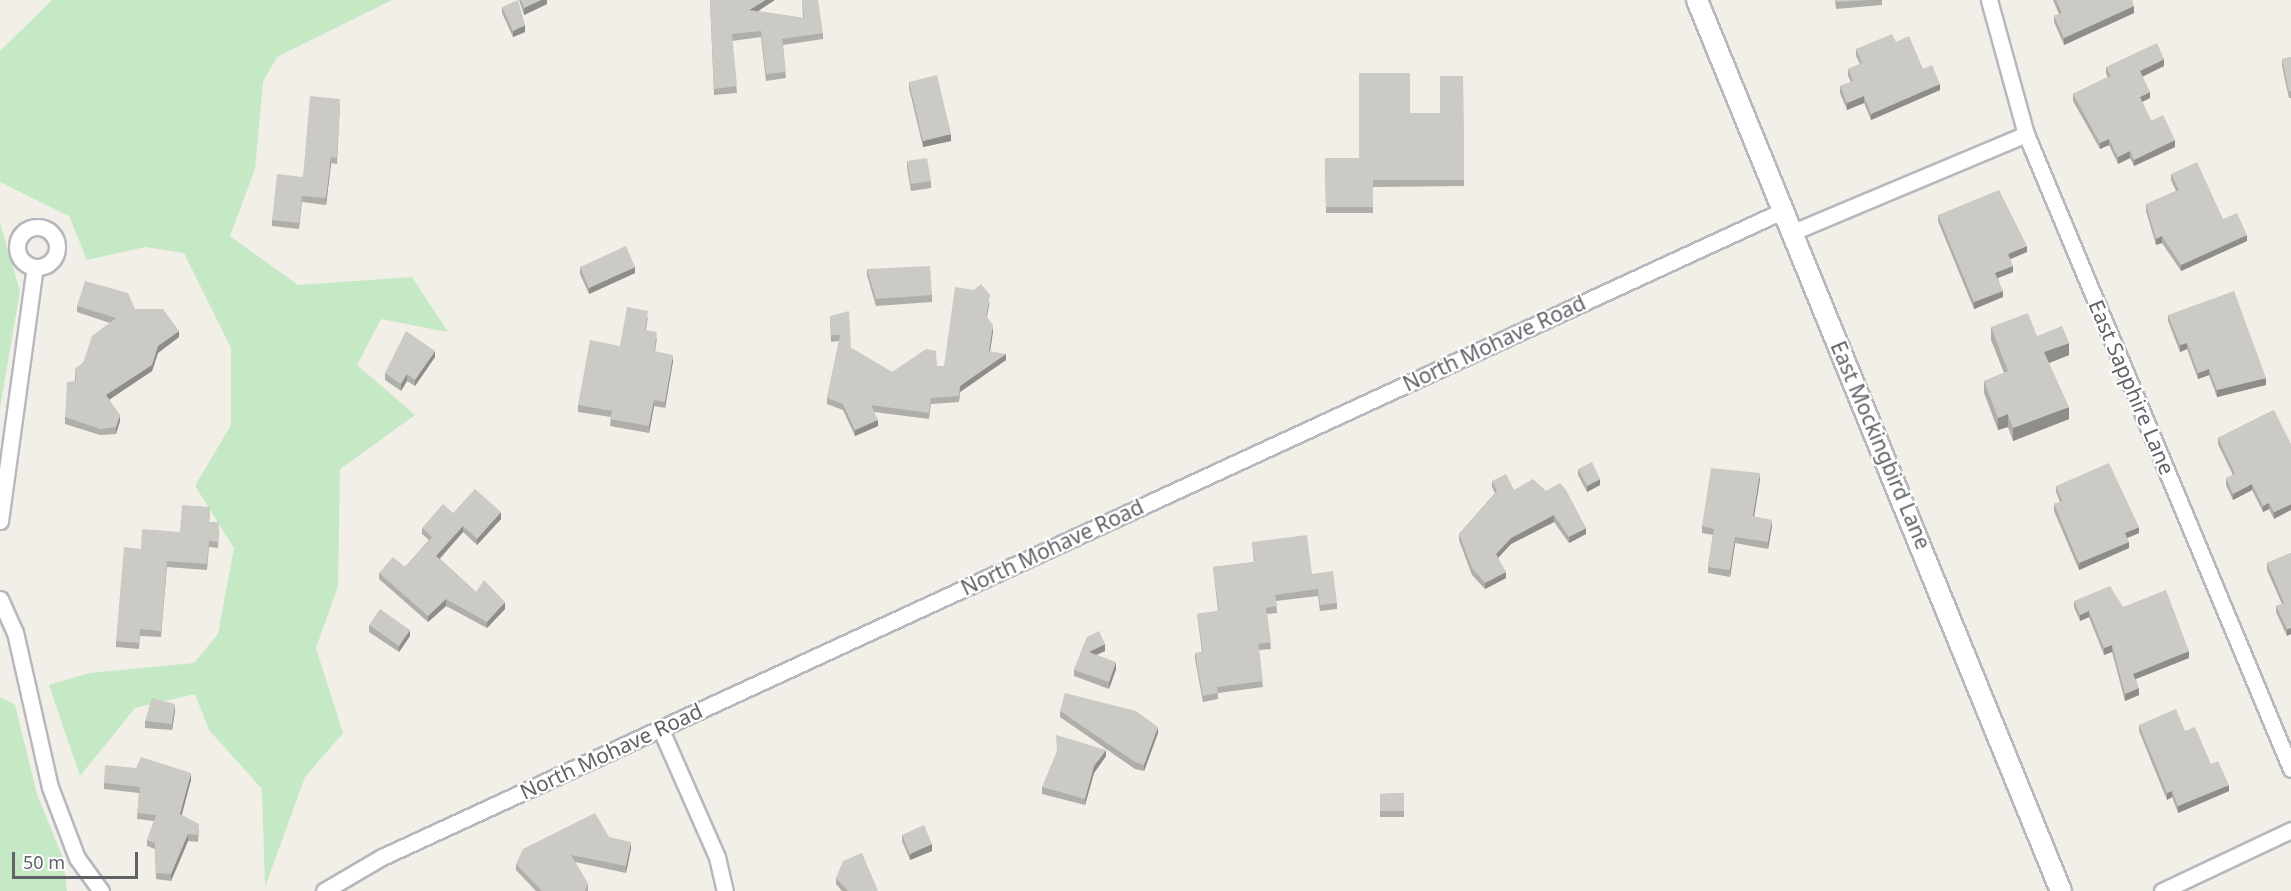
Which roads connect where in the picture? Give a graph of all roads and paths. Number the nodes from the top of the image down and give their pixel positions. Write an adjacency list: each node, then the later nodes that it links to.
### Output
1 (1697, 0): 4 (street, East Mockingbird Lane)
2 (1989, 0): 3 (street, East Sapphire Lane)
3 (2026, 134): 5 (street); 10 (street, East Sapphire Lane)
4 (1784, 210): 5 (street, East Mockingbird Lane); 9 (street, North Mohave Road)
5 (1793, 232): 15 (street, East Mockingbird Lane)
6 (35, 267): 7 (street)
7 (0, 521)
8 (0, 599): 12 (street)
9 (661, 730): 13 (street, North Mohave Road); 14 (street)
10 (2291, 769)
11 (2291, 830): 16 (street)
12 (101, 891)
13 (324, 891)
14 (725, 891)
15 (2061, 891)
16 (2162, 891)

